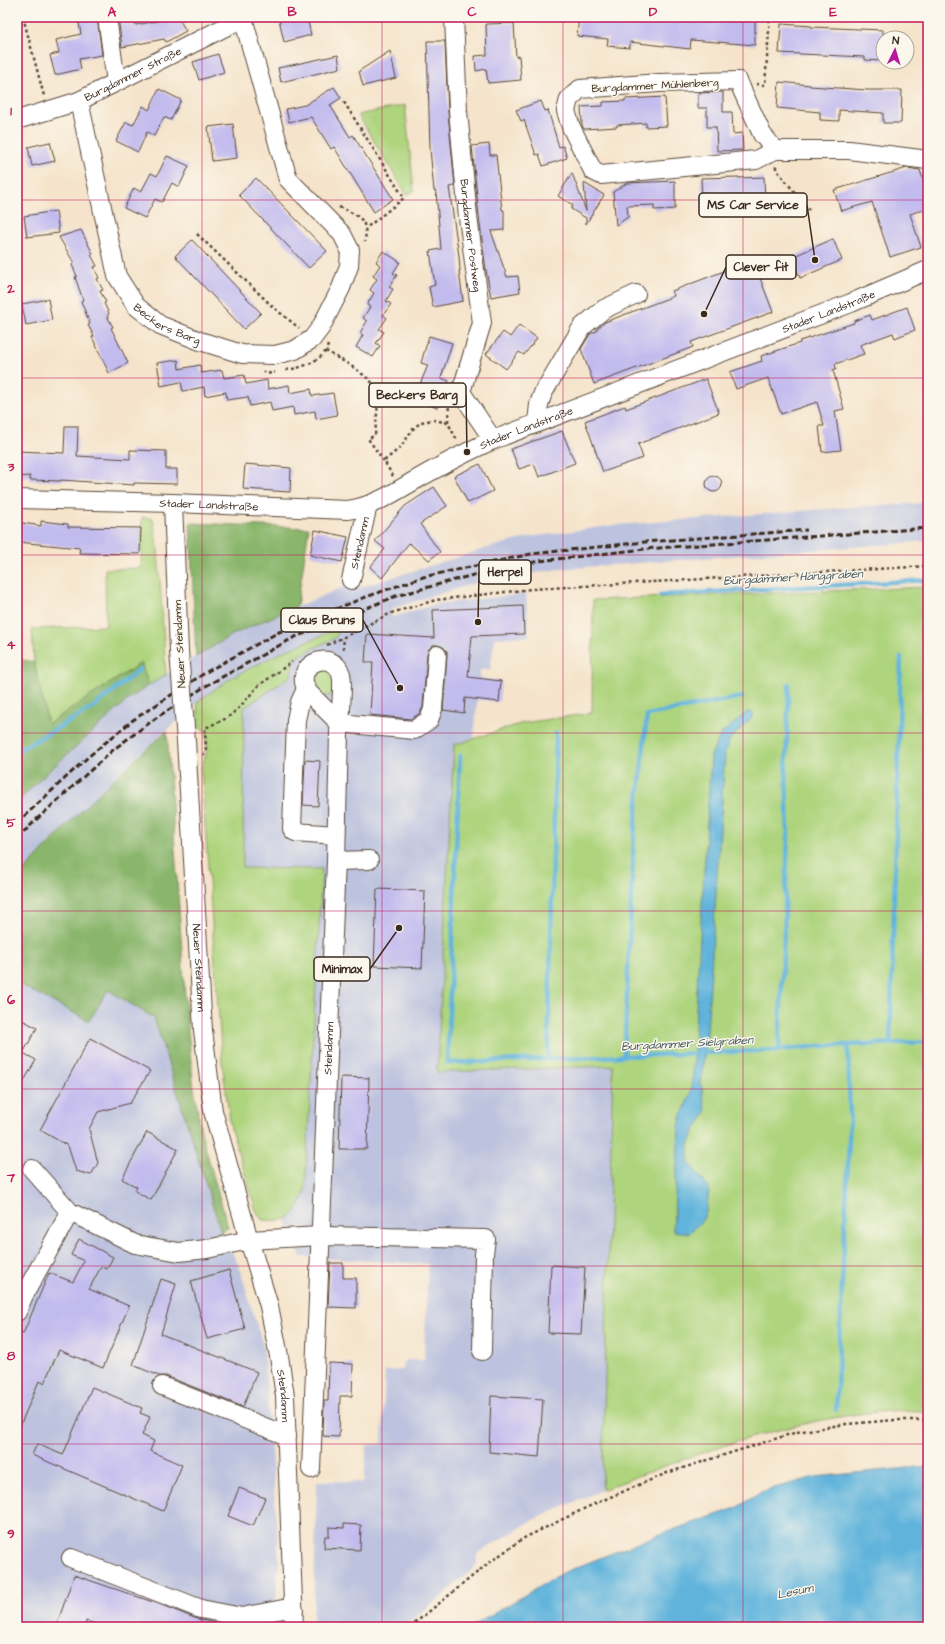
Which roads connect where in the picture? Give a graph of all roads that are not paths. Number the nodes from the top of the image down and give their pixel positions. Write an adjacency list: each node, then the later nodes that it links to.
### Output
1 (107, 17): 4 (street)
2 (454, 17): 12 (street, Burgdammer Postweg)
3 (244, 18): 4 (street, Burgdammer Straße); 5 (street, Beckers Barg)
4 (116, 82): 5 (street, Burgdammer Straße)
5 (79, 101): 6 (street, Burgdammer Straße)
6 (17, 120)
7 (775, 150): 7 (street, Burgdammer Mühlenberg); 8 (street, Burgdammer Mühlenberg)
8 (928, 160)
9 (928, 270): 11 (street, Stader Landstraße)
10 (636, 294): 11 (street)
11 (537, 423): 12 (street, Stader Landstraße)
12 (493, 440): 15 (street, Stader Landstraße)
13 (17, 499): 14 (street, Stader Landstraße)
14 (173, 503): 15 (street, Stader Landstraße); 26 (street, Neuer Steindamm, bridge)
15 (368, 505): 16 (street, Steindamm)
16 (350, 580)
17 (437, 655): 19 (street)
18 (306, 689): 19 (street); 19 (street, Steindamm); 20 (street)
19 (339, 724): 20 (street, Steindamm)
20 (336, 835): 22 (street, Steindamm)
21 (369, 860): 22 (street)
22 (336, 861): 25 (street, Steindamm)
23 (32, 1169): 24 (street)
24 (70, 1212): 26 (street); 27 (street)
25 (320, 1236): 26 (street); 28 (street); 31 (street, Steindamm)
26 (249, 1240): 30 (street, Steindamm)
27 (17, 1312)
28 (482, 1351)
29 (162, 1386): 30 (street)
30 (287, 1436): 33 (street, Steindamm)
31 (311, 1469)
32 (71, 1558): 33 (street)
33 (294, 1618)

